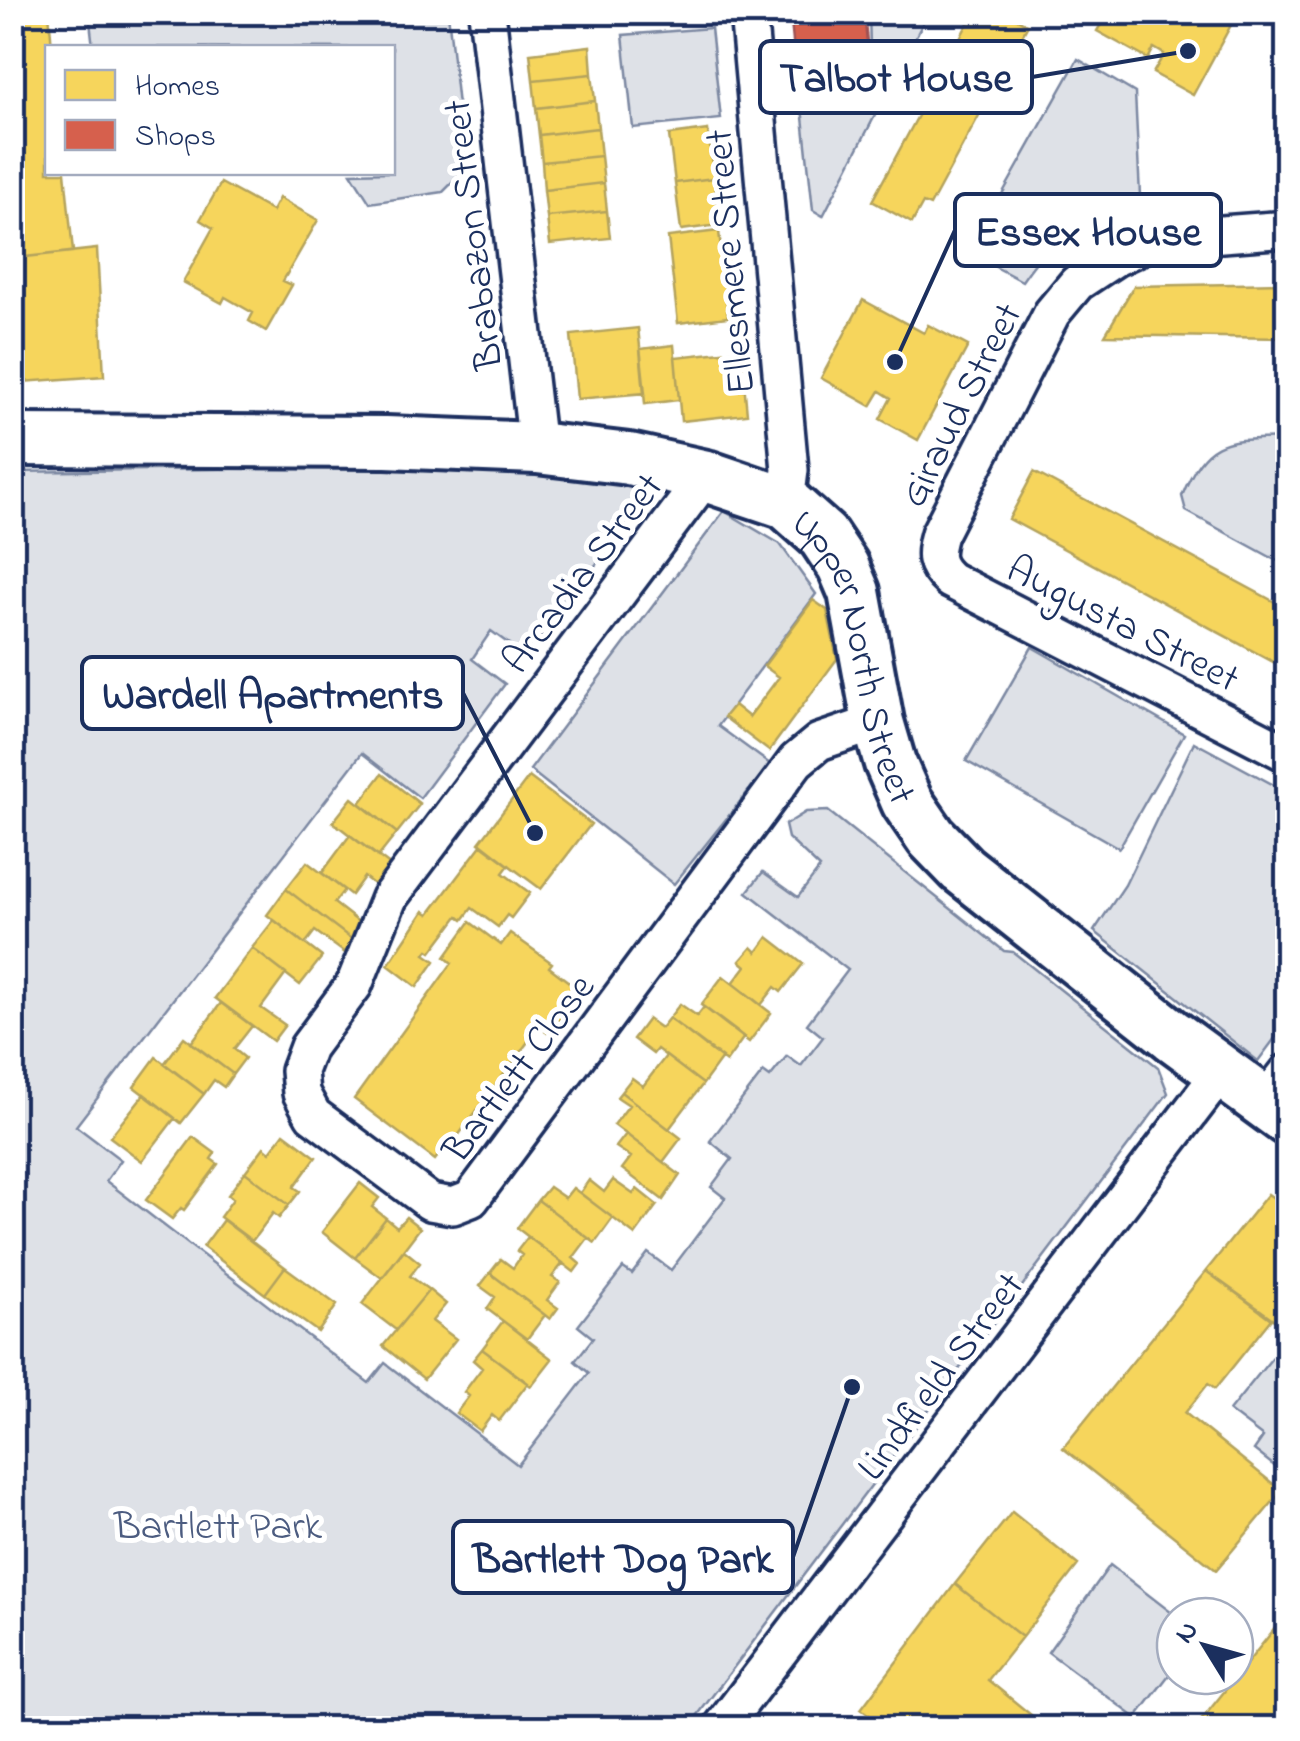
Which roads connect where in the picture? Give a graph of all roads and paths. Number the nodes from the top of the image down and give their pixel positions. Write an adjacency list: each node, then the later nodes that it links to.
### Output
1 (487, 12): 5 (street, Brabazon Street)
2 (748, 12): 7 (street, Ellesmere Street)
3 (1288, 230): 8 (street, Giraud Street)
4 (12, 440): 5 (street, Upper North Street)
5 (536, 448): 6 (street, Upper North Street)
6 (706, 476): 7 (street, Upper North Street); 11 (street, Arcadia Street)
7 (786, 503): 9 (street, Upper North Street)
8 (933, 554): 10 (street, Augusta Street)
9 (878, 722): 11 (street, Bartlett Close); 12 (street, Upper North Street)
10 (1288, 754)
11 (451, 814)
12 (1221, 1072): 13 (street, Upper North Street); 14 (street, Lindfield Street)
13 (1280, 1098)
14 (721, 1728)

